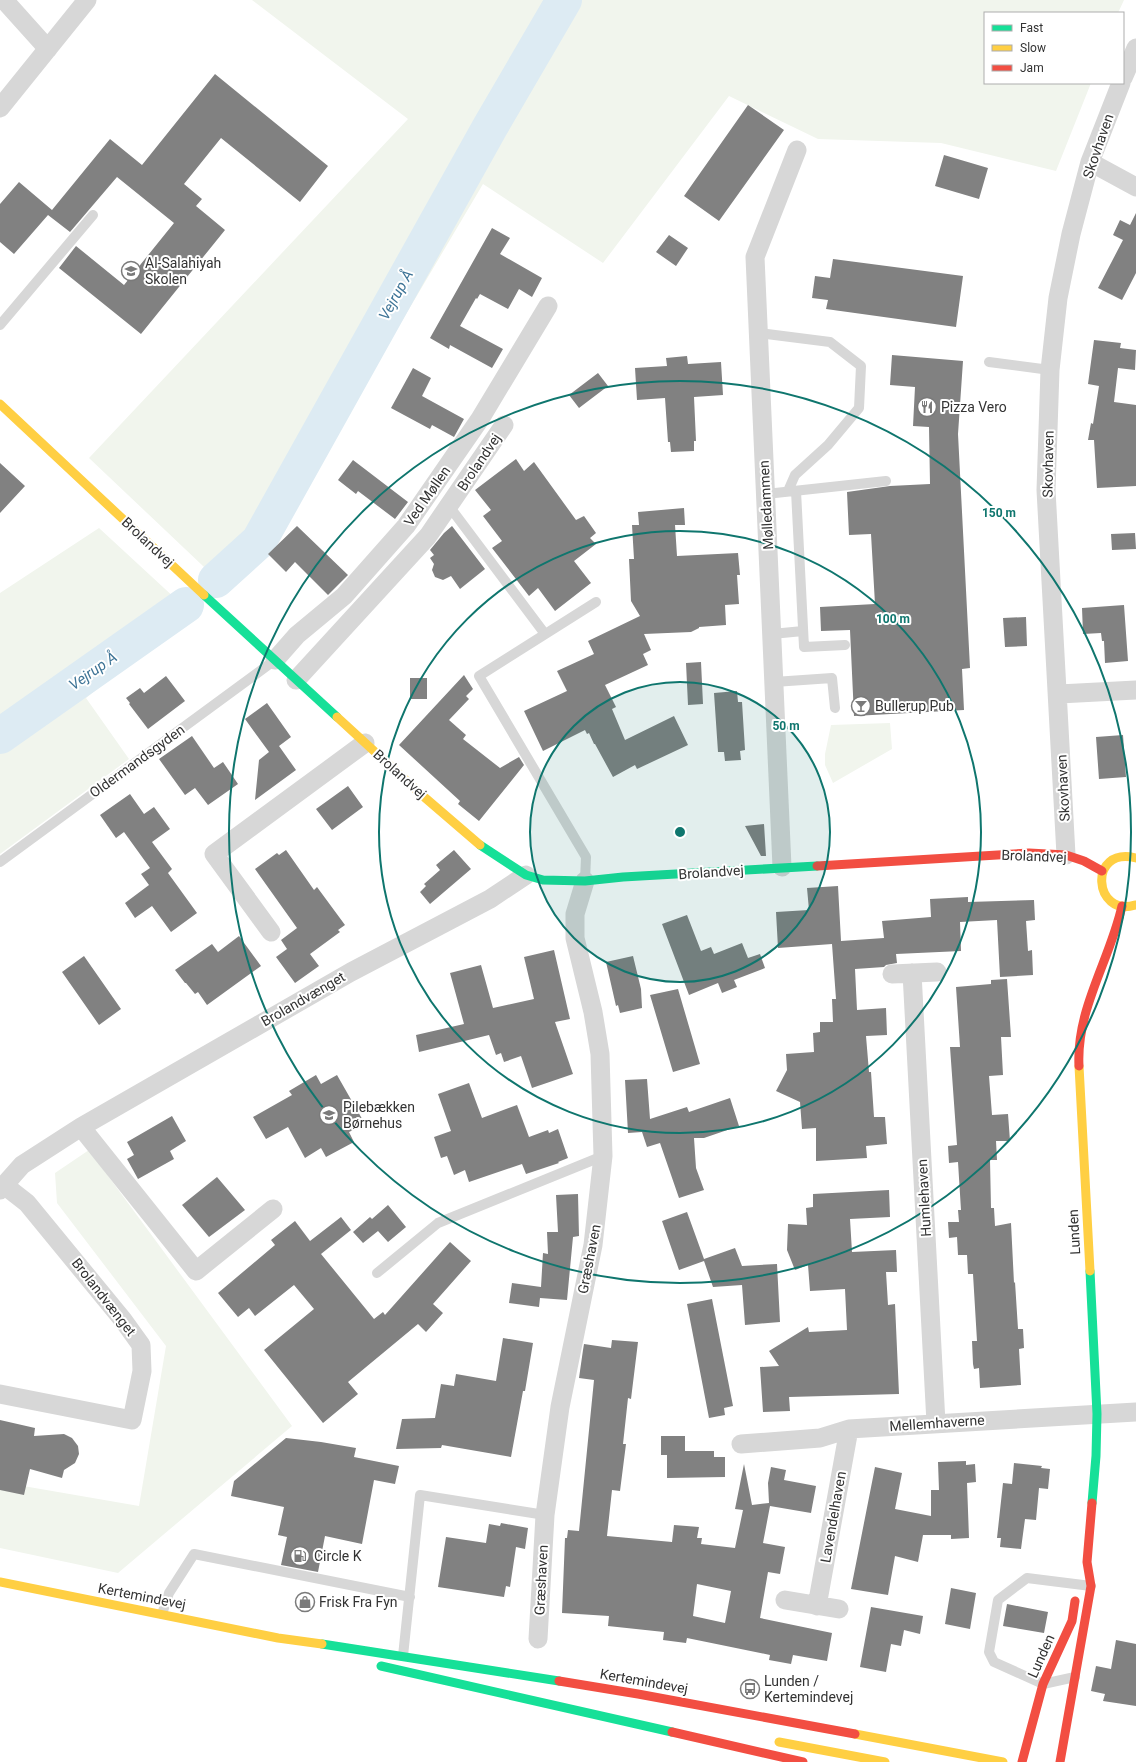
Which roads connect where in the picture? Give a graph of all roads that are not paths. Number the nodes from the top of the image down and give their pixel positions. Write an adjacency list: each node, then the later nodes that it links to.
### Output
1 (4, 0): 4 (street)
2 (87, 0): 4 (street)
3 (1136, 48): 5 (street)
4 (48, 49): 7 (street)
5 (1124, 76)
6 (1121, 84): 9 (street, Skovhaven)
7 (0, 108)
8 (796, 150): 14 (street, Mølledammen)
9 (1090, 162): 10 (street); 16 (street, Skovhaven)
10 (1136, 187)
11 (93, 215): 13 (lane)
12 (548, 306): 28 (street, Ved Møllen)
13 (0, 325)
14 (759, 333): 20 (lane); 21 (street, Mølledammen)
15 (989, 362): 16 (lane)
16 (1050, 370): 32 (street, Skovhaven)
17 (0, 404): 28 (street, Brolandvej)
18 (504, 425): 22 (street, Brolandvej)
19 (886, 481): 20 (lane)
20 (792, 491): 21 (lane); 24 (lane)
21 (766, 494): 26 (street, Mølledammen)
22 (449, 506): 25 (lane); 29 (street, Brolandvej)
23 (596, 602): 25 (lane)
24 (803, 631): 26 (lane); 27 (lane)
25 (545, 634): 41 (lane)
26 (772, 634): 30 (street, Mølledammen)
27 (845, 645)
28 (274, 660): 29 (street, Brolandvej); 37 (lane, Oldermandsgyden)
29 (296, 680): 34 (street, Brolandvej)
30 (774, 682): 33 (lane); 38 (street, Mølledammen)
31 (1136, 690): 32 (street)
32 (1059, 694): 35 (street, Skovhaven)
33 (835, 708)
34 (365, 742): 40 (street, Brolandvej); 44 (street, Brolandvej)
35 (1066, 854): 38 (street, Brolandvej); 39 (street, Brolandvej)
36 (1136, 858): 39 (street)
37 (0, 862)
38 (782, 867): 41 (street, Brolandvej)
39 (1102, 871): 43 (street)
40 (526, 875): 41 (street, Brolandvej); 48 (street, Brolandvænget)
41 (585, 881): 49 (street, Græshaven)
42 (1136, 904): 43 (street)
43 (1122, 906): 55 (street, Lunden)
44 (271, 932)
45 (937, 972): 46 (street)
46 (912, 973): 47 (street); 56 (street, Humlehaven)
47 (892, 974)
48 (81, 1127): 50 (street, Brolandvænget); 51 (street)
49 (603, 1156): 52 (lane); 59 (street, Græshaven)
50 (2, 1188): 53 (street, Brolandvænget)
51 (273, 1209)
52 (378, 1273)
53 (0, 1394)
54 (1136, 1412): 55 (street, Mellemhaverne)
55 (1096, 1414): 56 (street, Mellemhaverne); 60 (street, Lunden)
56 (936, 1423): 57 (street, Mellemhaverne)
57 (849, 1429): 58 (street, Mellemhaverne); 66 (street, Lavendelhaven)
58 (740, 1444)
59 (545, 1515): 64 (lane); 70 (street, Græshaven)
60 (1087, 1562): 62 (street, Lunden); 63 (street, Lunden)
61 (0, 1582): 68 (street, Kertemindevej)
62 (1078, 1584): 63 (lane); 75 (street, Lunden); 75 (lane)
63 (1091, 1586): 74 (street, Lunden)
64 (410, 1597): 68 (lane); 71 (lane)
65 (785, 1600): 66 (street)
66 (817, 1606): 67 (street)
67 (839, 1609)
68 (162, 1614): 69 (street, Kertemindevej)
69 (278, 1638): 71 (street, Kertemindevej); 72 (street, Kertemindevej)
70 (538, 1639)
71 (403, 1656): 81 (street, Kertemindevej)
72 (354, 1658)
73 (370, 1663): 76 (street)
74 (1075, 1677): 75 (lane); 83 (street, Lunden)
75 (1043, 1684): 82 (street, Lunden)
76 (562, 1706): 77 (street); 79 (street)
77 (693, 1727)
78 (769, 1740): 80 (street)
79 (802, 1762)
80 (885, 1762)
81 (1003, 1762)
82 (1022, 1762)
83 (1060, 1762)

